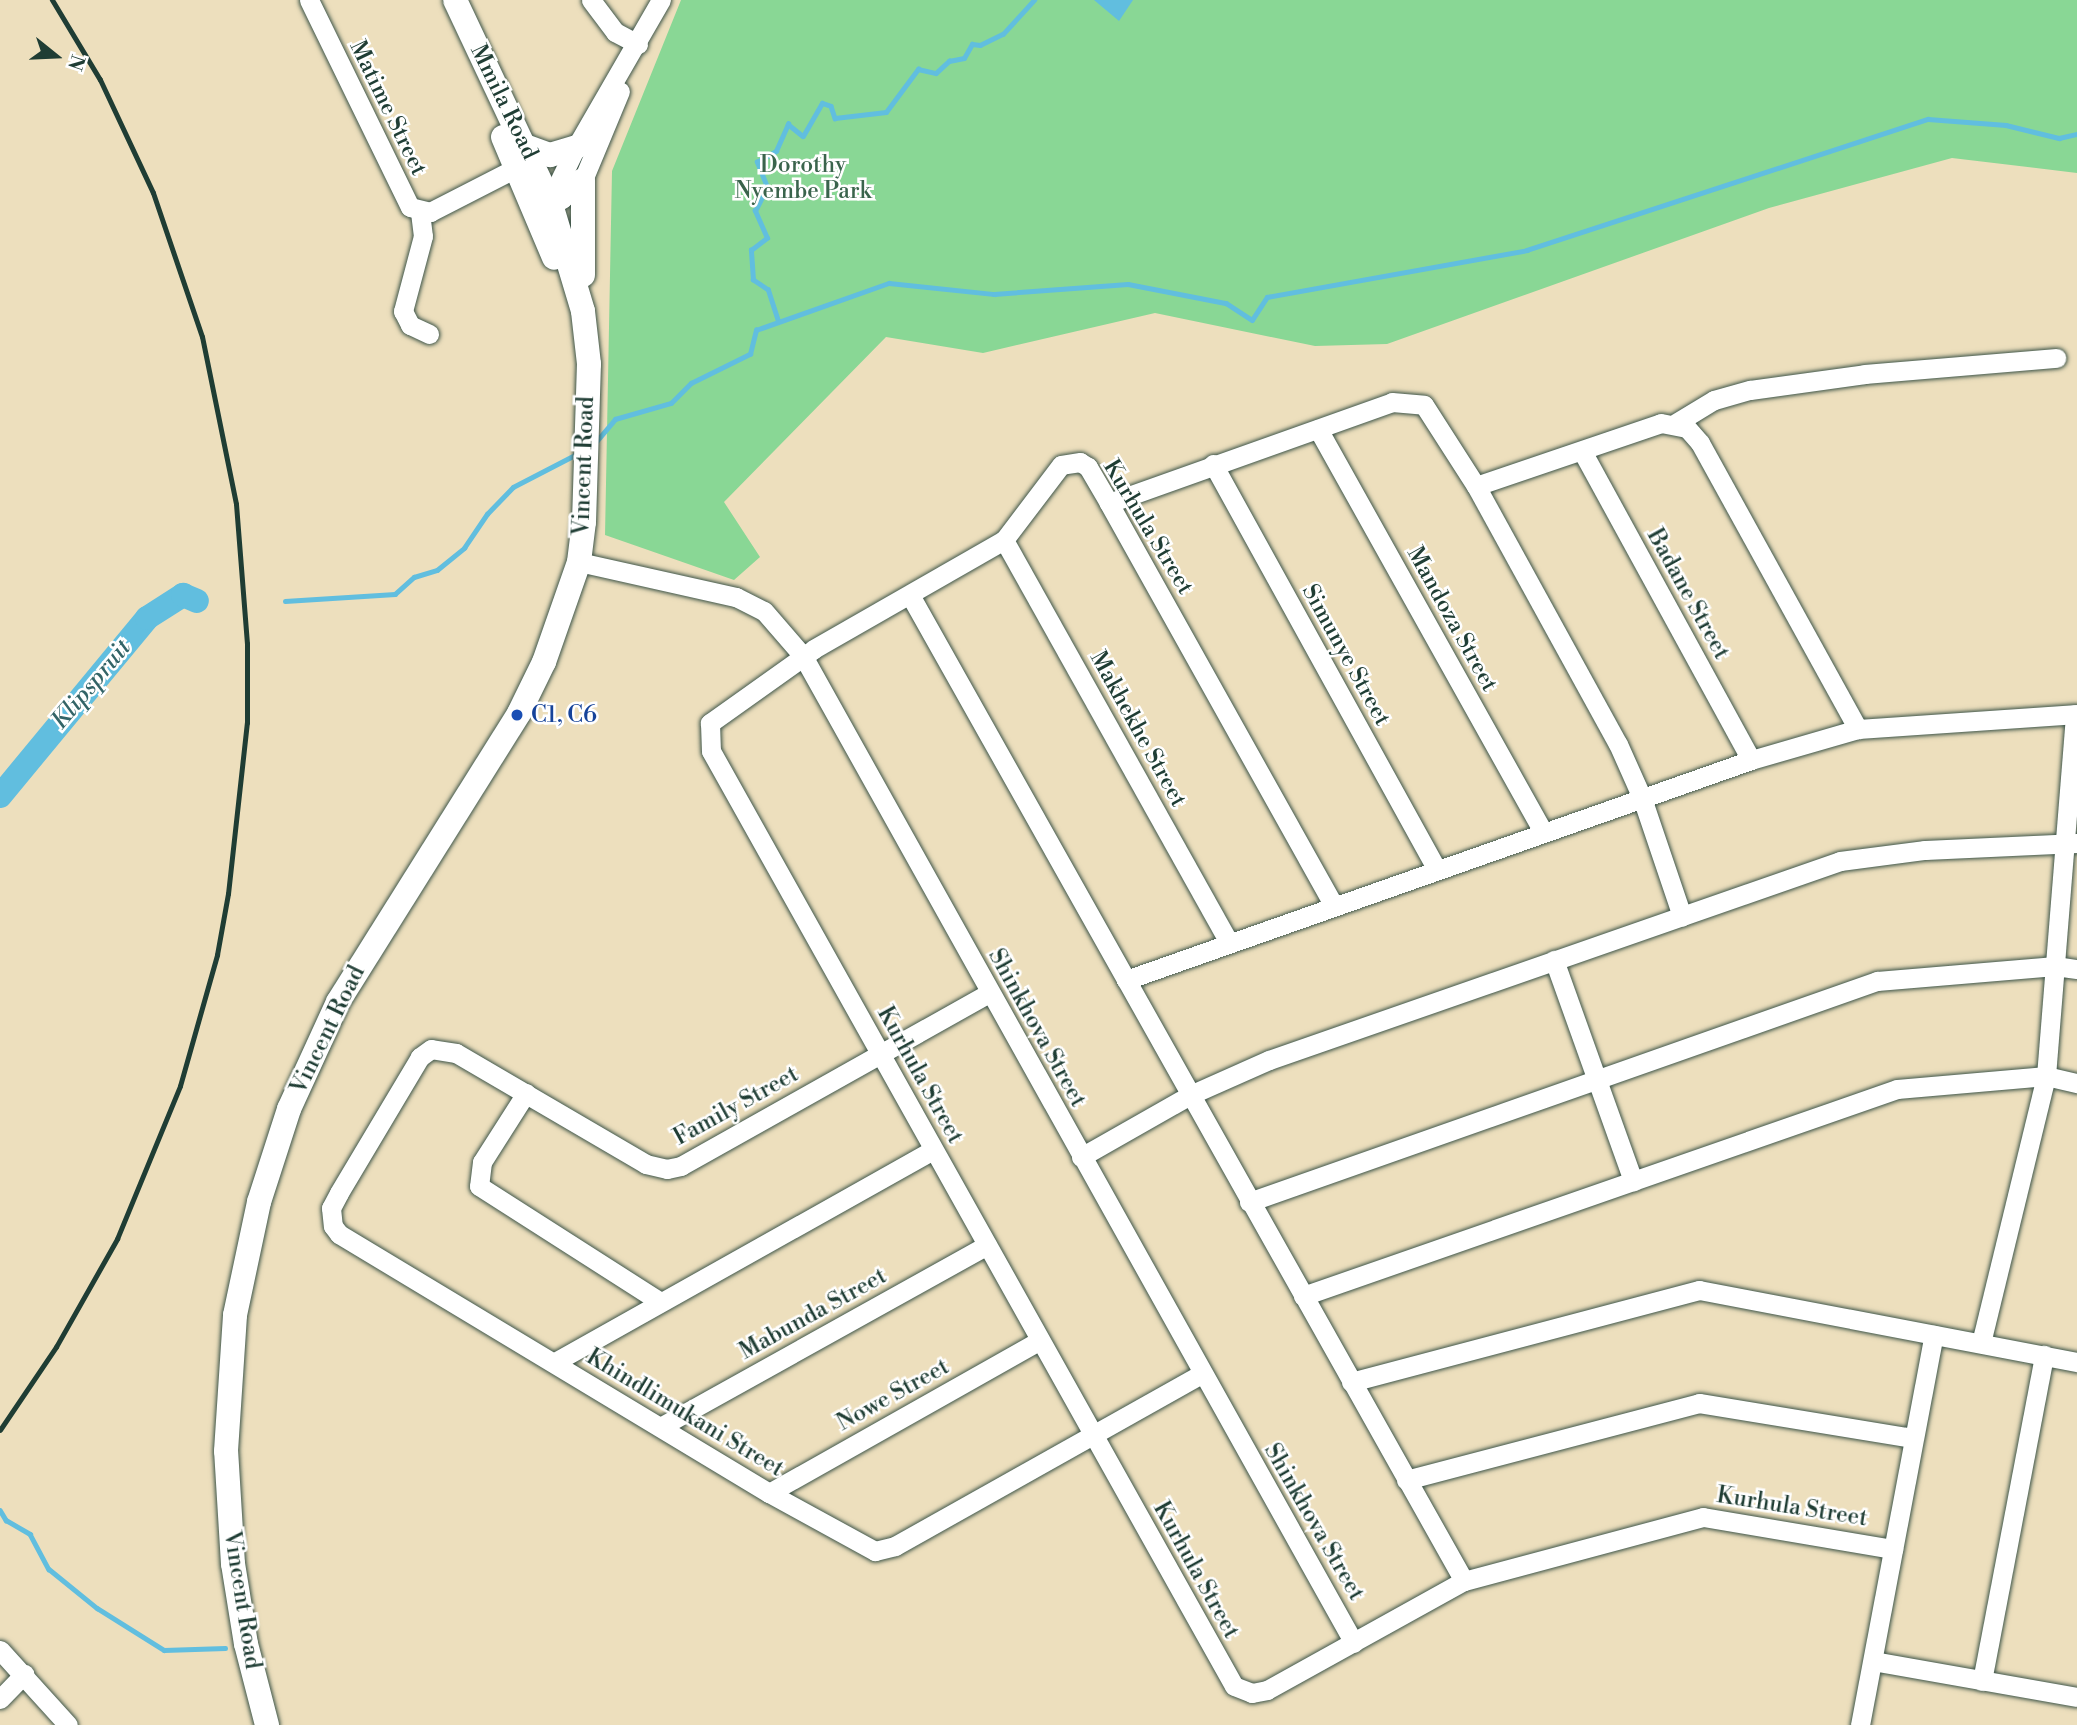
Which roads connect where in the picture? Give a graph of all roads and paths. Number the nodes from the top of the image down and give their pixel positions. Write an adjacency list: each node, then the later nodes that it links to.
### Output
1 (309, 0): 11 (street, Matime Street)
2 (444, 0): 8 (main road, Mmila Road)
3 (455, 0): 8 (main road, Mmila Road)
4 (591, 0): 6 (street)
5 (661, 0): 6 (street)
6 (638, 44): 7 (street); 9 (street)
7 (576, 147): 8 (main road); 10 (street)
8 (521, 157): 10 (main road, Mmila Road); 11 (street, Matime Street)
9 (583, 180): 10 (street); 12 (main road)
10 (540, 200): 12 (main road, Vincent Road)
11 (420, 212): 13 (street)
12 (575, 303): 22 (main road, Vincent Road)
13 (429, 334)
14 (2056, 358): 15 (street)
15 (1676, 424): 17 (street); 26 (street)
16 (1318, 429): 18 (street); 19 (street); 29 (street, Mandoza Street)
17 (1582, 452): 19 (street); 27 (street, Badane Street)
18 (1213, 464): 20 (street); 31 (street, Simunye Street)
19 (1476, 486): 28 (street)
20 (1109, 503): 21 (street, Kurhula Street); 32 (street, Kurhula Street)
21 (1004, 540): 23 (street, Kurhula Street); 34 (street, Makhekhe Street)
22 (579, 562): 24 (street, Shinkhova Street); 77 (main road, Vincent Road)
23 (910, 595): 24 (street, Kurhula Street); 38 (street)
24 (803, 656): 39 (street, Shinkhova Street); 41 (street, Kurhula Street)
25 (2076, 714): 26 (street); 30 (street)
26 (1858, 729): 27 (street)
27 (1751, 760): 28 (street)
28 (1642, 798): 29 (street); 33 (street)
29 (1543, 832): 31 (street)
30 (2071, 842): 33 (street); 36 (street)
31 (1437, 869): 32 (street)
32 (1334, 906): 34 (street)
33 (1682, 916): 35 (street)
34 (1229, 942): 38 (street)
35 (1554, 960): 43 (street); 46 (street)
36 (2055, 966): 37 (street); 42 (street); 43 (street)
37 (2077, 969)
38 (1126, 980): 46 (street)
39 (989, 993): 41 (street, Family Street); 48 (street, Shinkhova Street)
40 (431, 1049): 45 (street, Family Street); 58 (street, Khindlimukani Street)
41 (880, 1054): 45 (street, Family Street); 47 (street, Kurhula Street)
42 (2046, 1076): 44 (street); 49 (street); 56 (street)
43 (1595, 1077): 49 (street); 50 (street)
44 (2077, 1083)
45 (526, 1093): 53 (street)
46 (1190, 1095): 48 (street); 50 (street)
47 (933, 1150): 51 (street, Kurhula Street); 53 (street)
48 (1081, 1157): 60 (street, Shinkhova Street)
49 (1633, 1181): 52 (street)
50 (1249, 1202): 52 (street)
51 (987, 1245): 55 (street, Kurhula Street); 62 (street, Mabunda Street)
52 (1303, 1296): 61 (street)
53 (659, 1301): 58 (street)
54 (1934, 1335): 56 (street); 61 (street); 64 (street)
55 (1040, 1340): 63 (street, Kurhula Street); 66 (street, Nowe Street)
56 (1982, 1343): 57 (street)
57 (2044, 1355): 59 (street); 73 (street)
58 (555, 1362): 62 (street, Khindlimukani Street)
59 (2077, 1362)
60 (1202, 1374): 63 (street, Khindlimukani Street); 69 (street, Shinkhova Street)
61 (1351, 1382): 65 (street)
62 (662, 1426): 66 (street, Khindlimukani Street)
63 (1092, 1434): 66 (street, Khindlimukani Street); 69 (street, Kurhula Street)
64 (1913, 1438): 65 (street); 67 (street)
65 (1406, 1480): 68 (street)
66 (769, 1493)
67 (1893, 1549): 68 (street, Kurhula Street); 71 (street)
68 (1464, 1581): 69 (street, Kurhula Street)
69 (1354, 1643)
70 (0, 1650): 72 (street)
71 (1873, 1661): 73 (street); 78 (street)
72 (24, 1674): 75 (street); 76 (street)
73 (1982, 1681): 74 (street)
74 (2077, 1697)
75 (0, 1699)
76 (68, 1725)
77 (267, 1725)
78 (1860, 1725)

